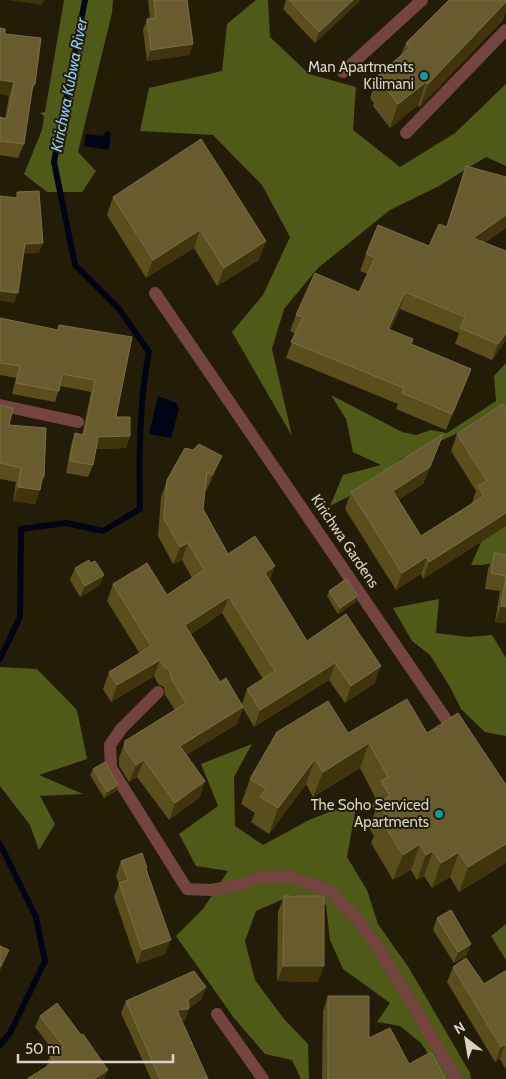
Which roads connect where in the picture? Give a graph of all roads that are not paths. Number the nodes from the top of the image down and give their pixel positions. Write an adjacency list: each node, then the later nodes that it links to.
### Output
1 (422, 0): 3 (street)
2 (506, 30): 4 (street)
3 (343, 72)
4 (406, 133)
5 (155, 293): 9 (street, Kirichwa Gardens)
6 (0, 405): 7 (street)
7 (78, 422)
8 (158, 692): 12 (street)
9 (462, 742)
10 (217, 1014): 11 (street)
11 (263, 1079)
12 (457, 1079)

